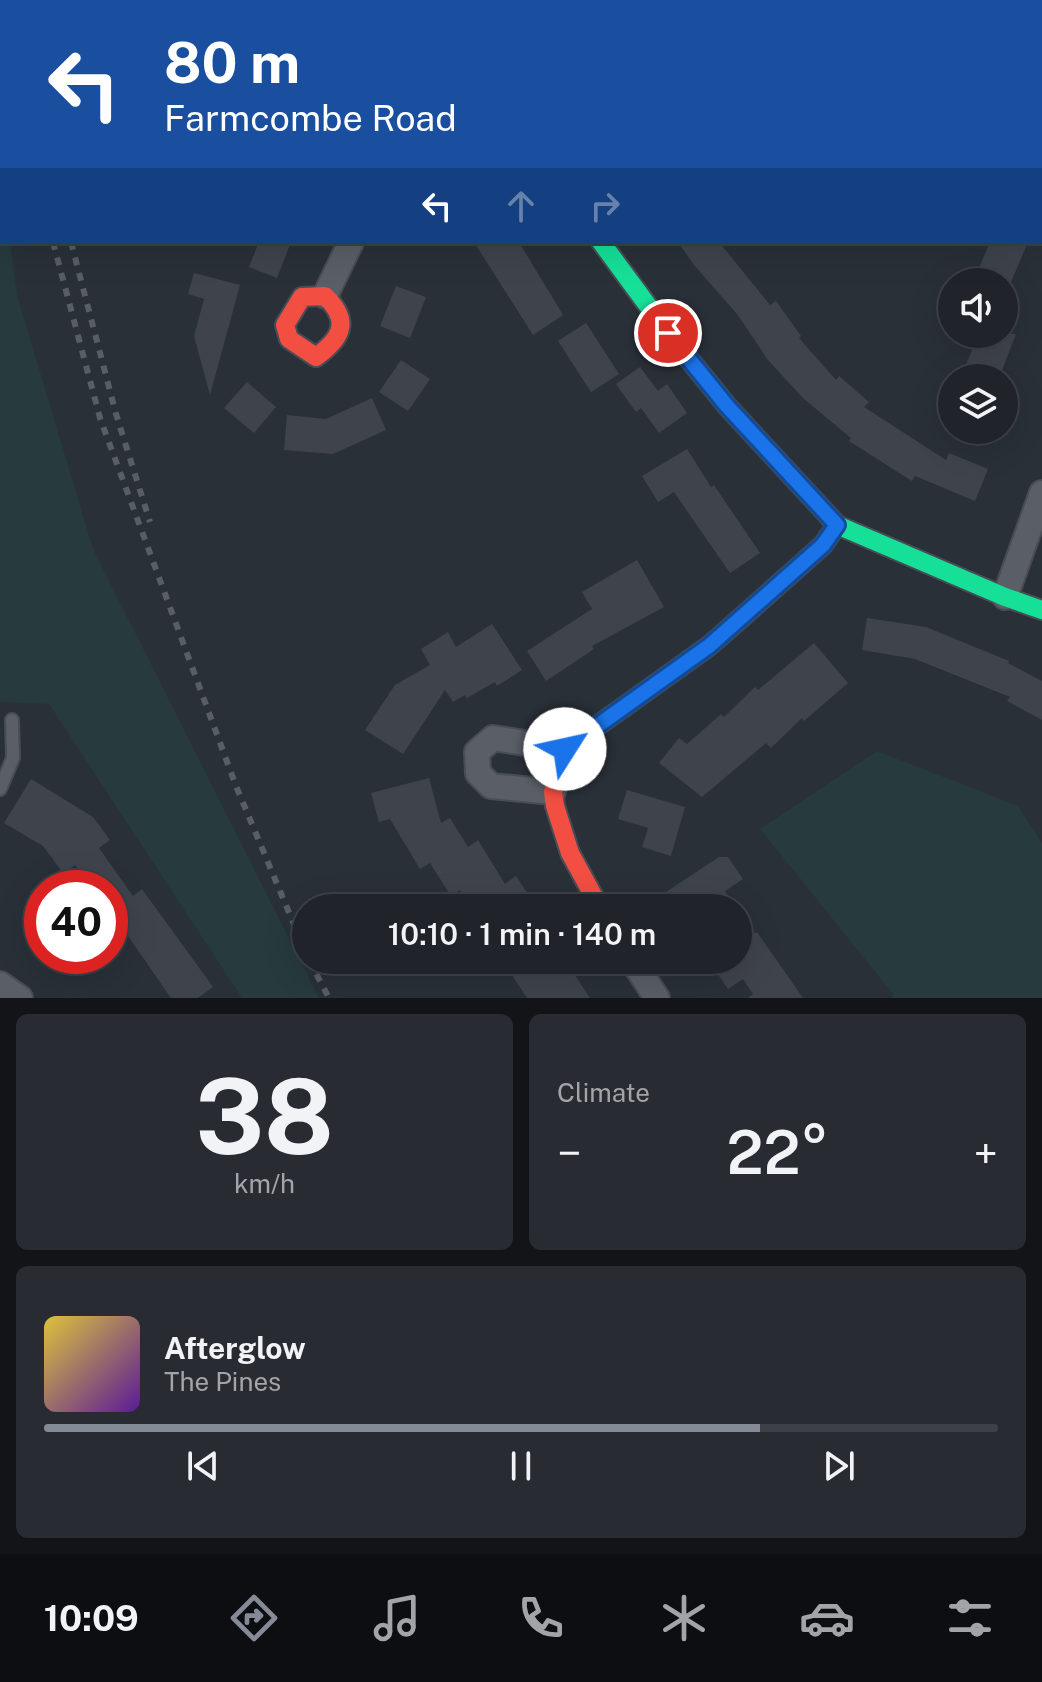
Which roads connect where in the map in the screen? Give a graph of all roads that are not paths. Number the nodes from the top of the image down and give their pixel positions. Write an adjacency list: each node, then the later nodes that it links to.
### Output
1 (350, 244): 3 (street)
2 (602, 244): 5 (street)
3 (325, 296)
4 (1042, 493): 6 (street)
5 (837, 525): 6 (street); 9 (street)
6 (1005, 597): 7 (street)
7 (1042, 610)
8 (12, 720): 10 (lane)
9 (565, 749): 11 (street); 11 (street)
10 (0, 789)
11 (553, 792): 12 (street)
12 (592, 894)
13 (641, 974): 16 (street)
14 (0, 984): 15 (street)
15 (20, 998)
16 (657, 998)

